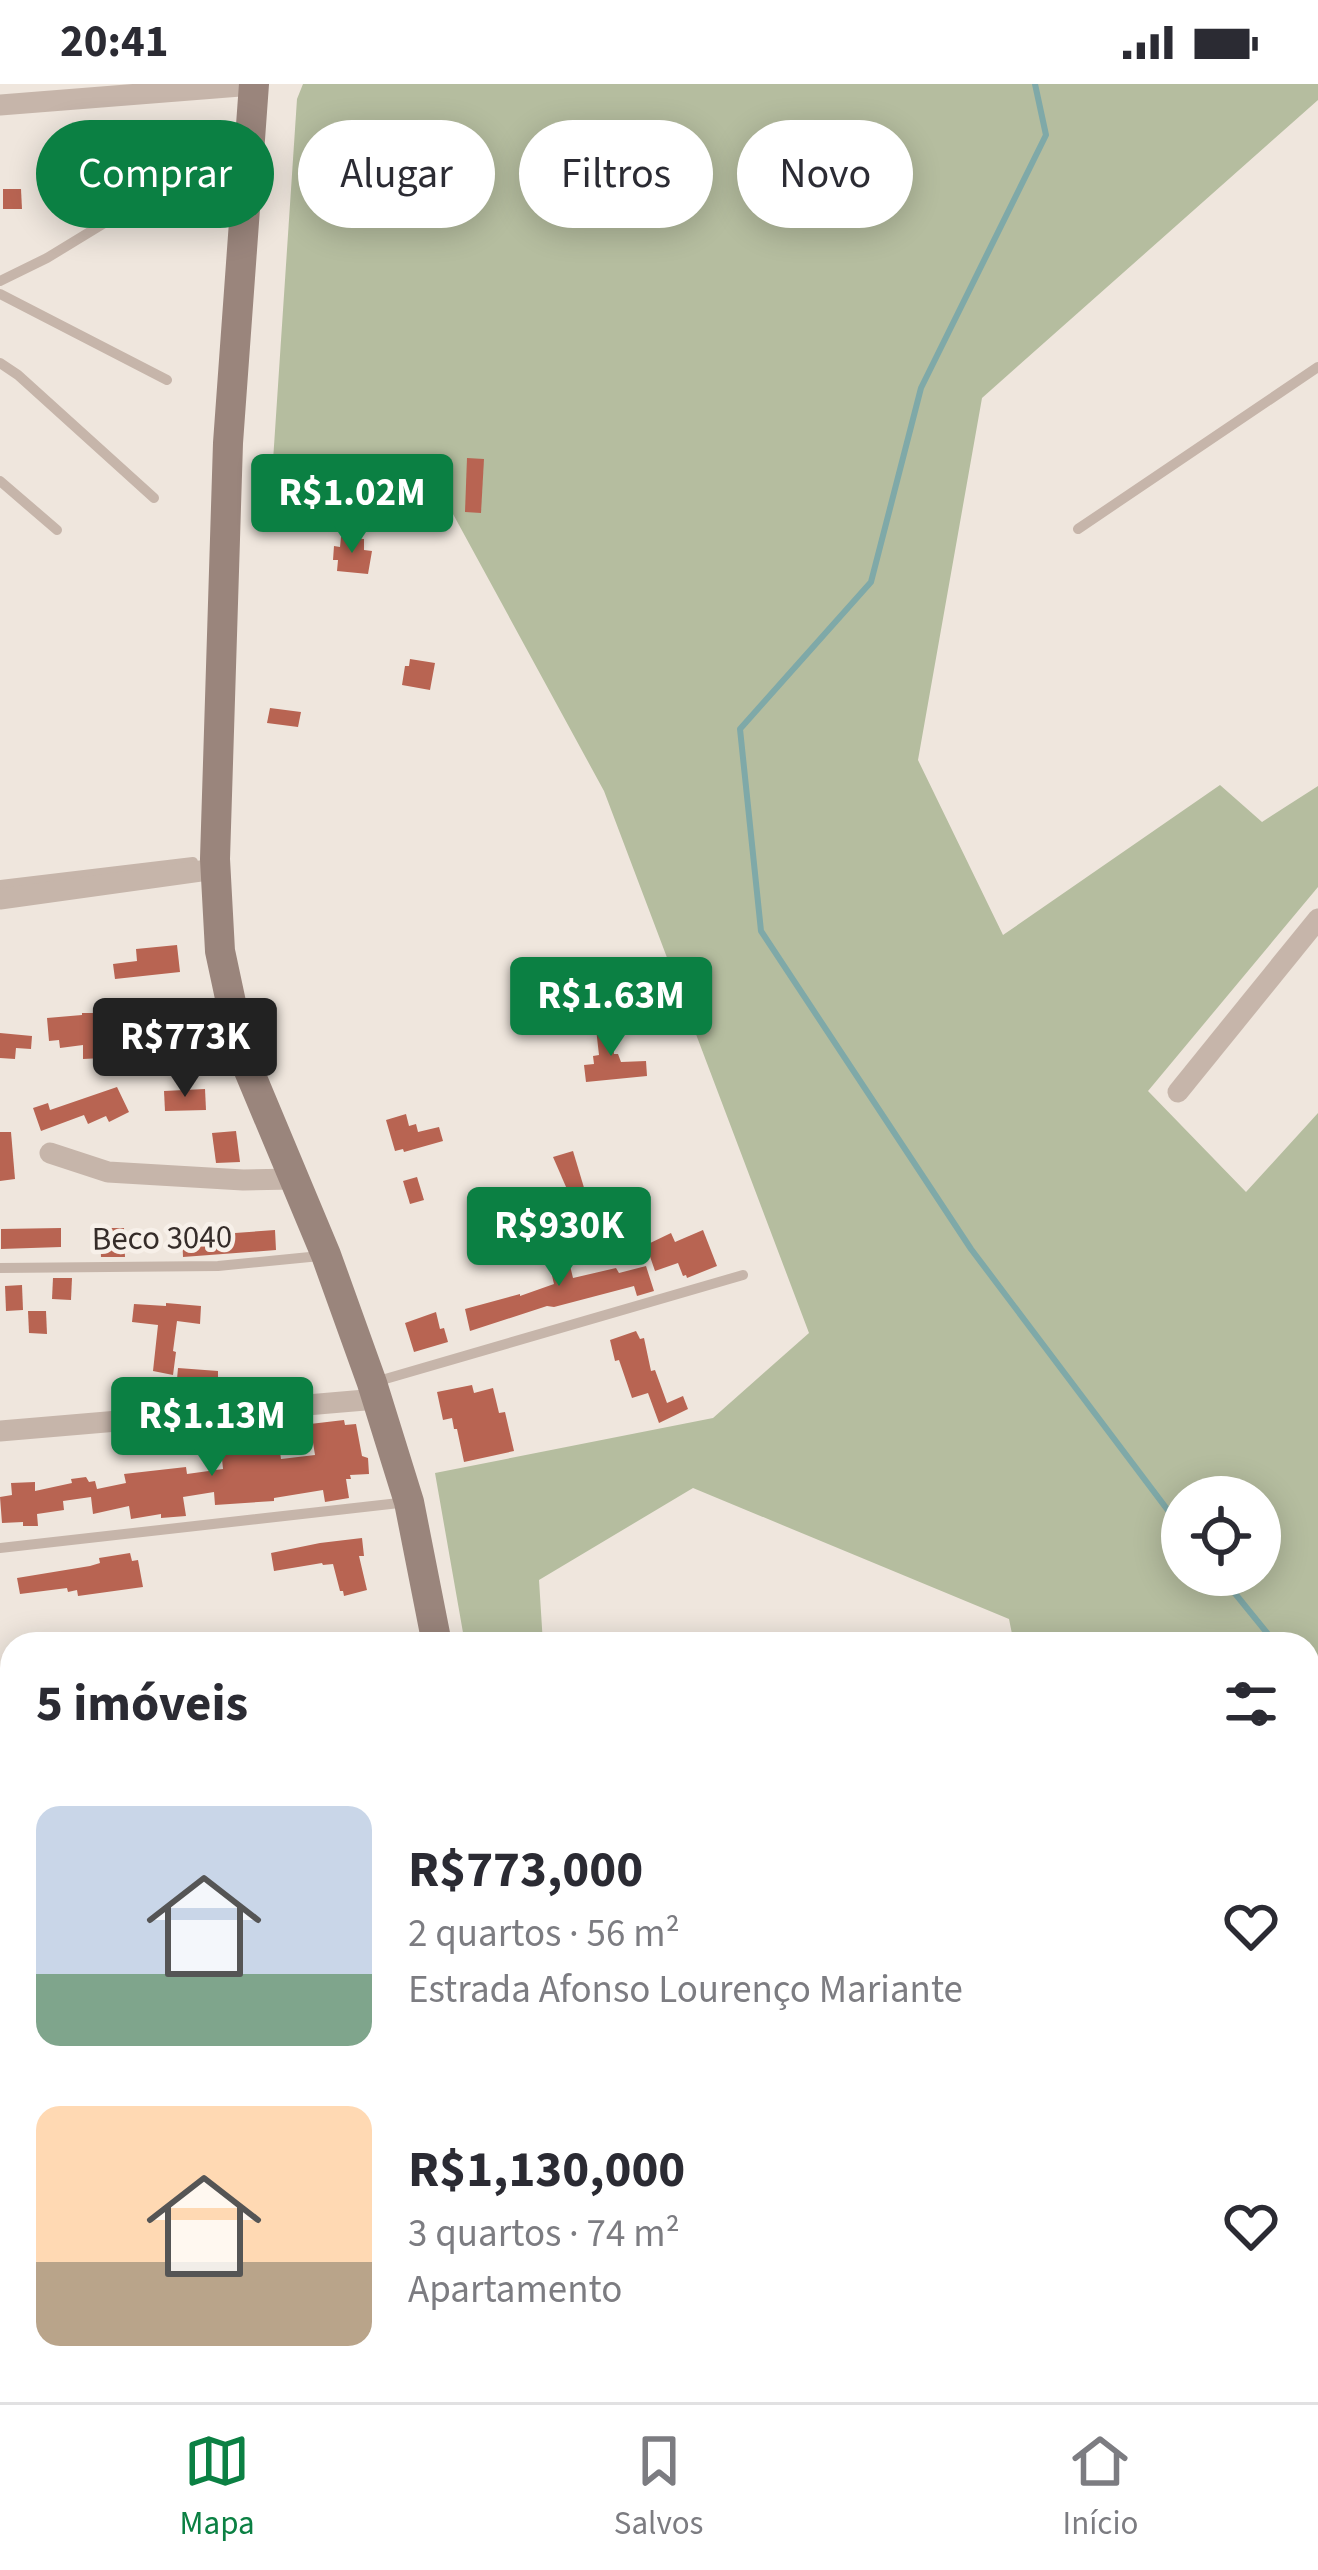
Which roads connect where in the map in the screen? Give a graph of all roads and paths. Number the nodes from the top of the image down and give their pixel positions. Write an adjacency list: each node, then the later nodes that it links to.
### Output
1 (254, 84): 2 (street); 3 (main road)
2 (0, 105)
3 (251, 120)
4 (96, 228): 6 (lane)
5 (243, 228): 15 (main road)
6 (0, 281)
7 (0, 294): 10 (lane)
8 (0, 363): 12 (lane)
9 (1318, 367): 14 (lane)
10 (167, 380)
11 (0, 482): 13 (lane)
12 (154, 498)
13 (57, 530)
14 (1078, 530)
15 (215, 864): 16 (lane); 17 (street); 21 (main road)
16 (0, 884)
17 (0, 899)
18 (1318, 919): 19 (street)
19 (1178, 1092)
20 (50, 1153): 21 (street)
21 (294, 1179): 22 (main road)
22 (326, 1255): 23 (lane, Beco 3040); 25 (main road)
23 (0, 1268)
24 (743, 1275): 25 (lane)
25 (375, 1391): 26 (street); 27 (main road)
26 (0, 1430)
27 (409, 1502): 28 (lane); 29 (main road)
28 (0, 1548)
29 (434, 1632)

